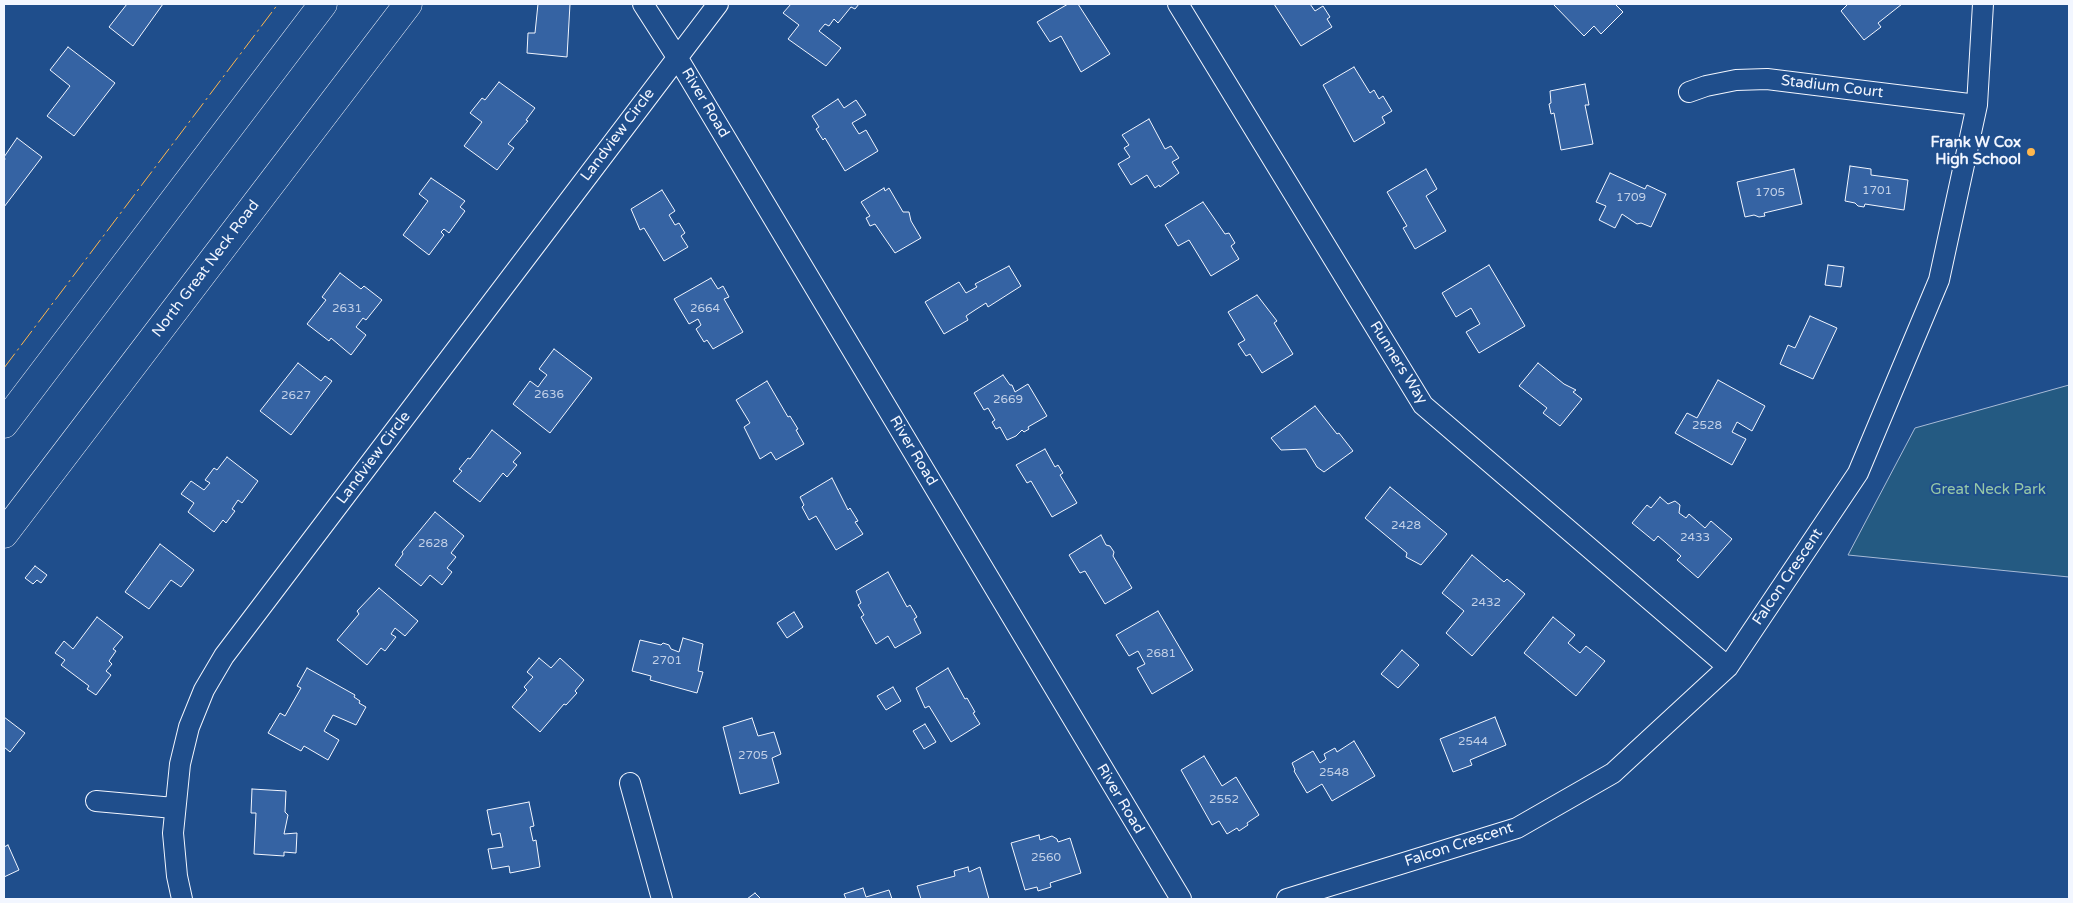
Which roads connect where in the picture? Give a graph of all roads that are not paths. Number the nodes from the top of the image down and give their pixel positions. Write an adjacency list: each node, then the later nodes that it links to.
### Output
1 (323, 4): 10 (main road)
2 (408, 4): 11 (main road, North Great Neck Road)
3 (643, 4): 7 (street, River Road)
4 (718, 4): 7 (street, Landview Circle)
5 (1178, 4): 12 (street, Runners Way)
6 (1982, 4): 9 (street, Falcon Crescent)
7 (677, 57): 15 (street, Landview Circle); 18 (street, River Road)
8 (1689, 92): 9 (street, Stadium Court)
9 (1977, 105): 12 (street, Falcon Crescent)
10 (4, 424)
11 (4, 534)
12 (1728, 667): 19 (street, Falcon Crescent)
13 (630, 783): 17 (street)
14 (96, 801): 15 (street)
15 (174, 808): 16 (street, Landview Circle)
16 (182, 899)
17 (662, 899)
18 (1181, 899)
19 (1287, 899)

